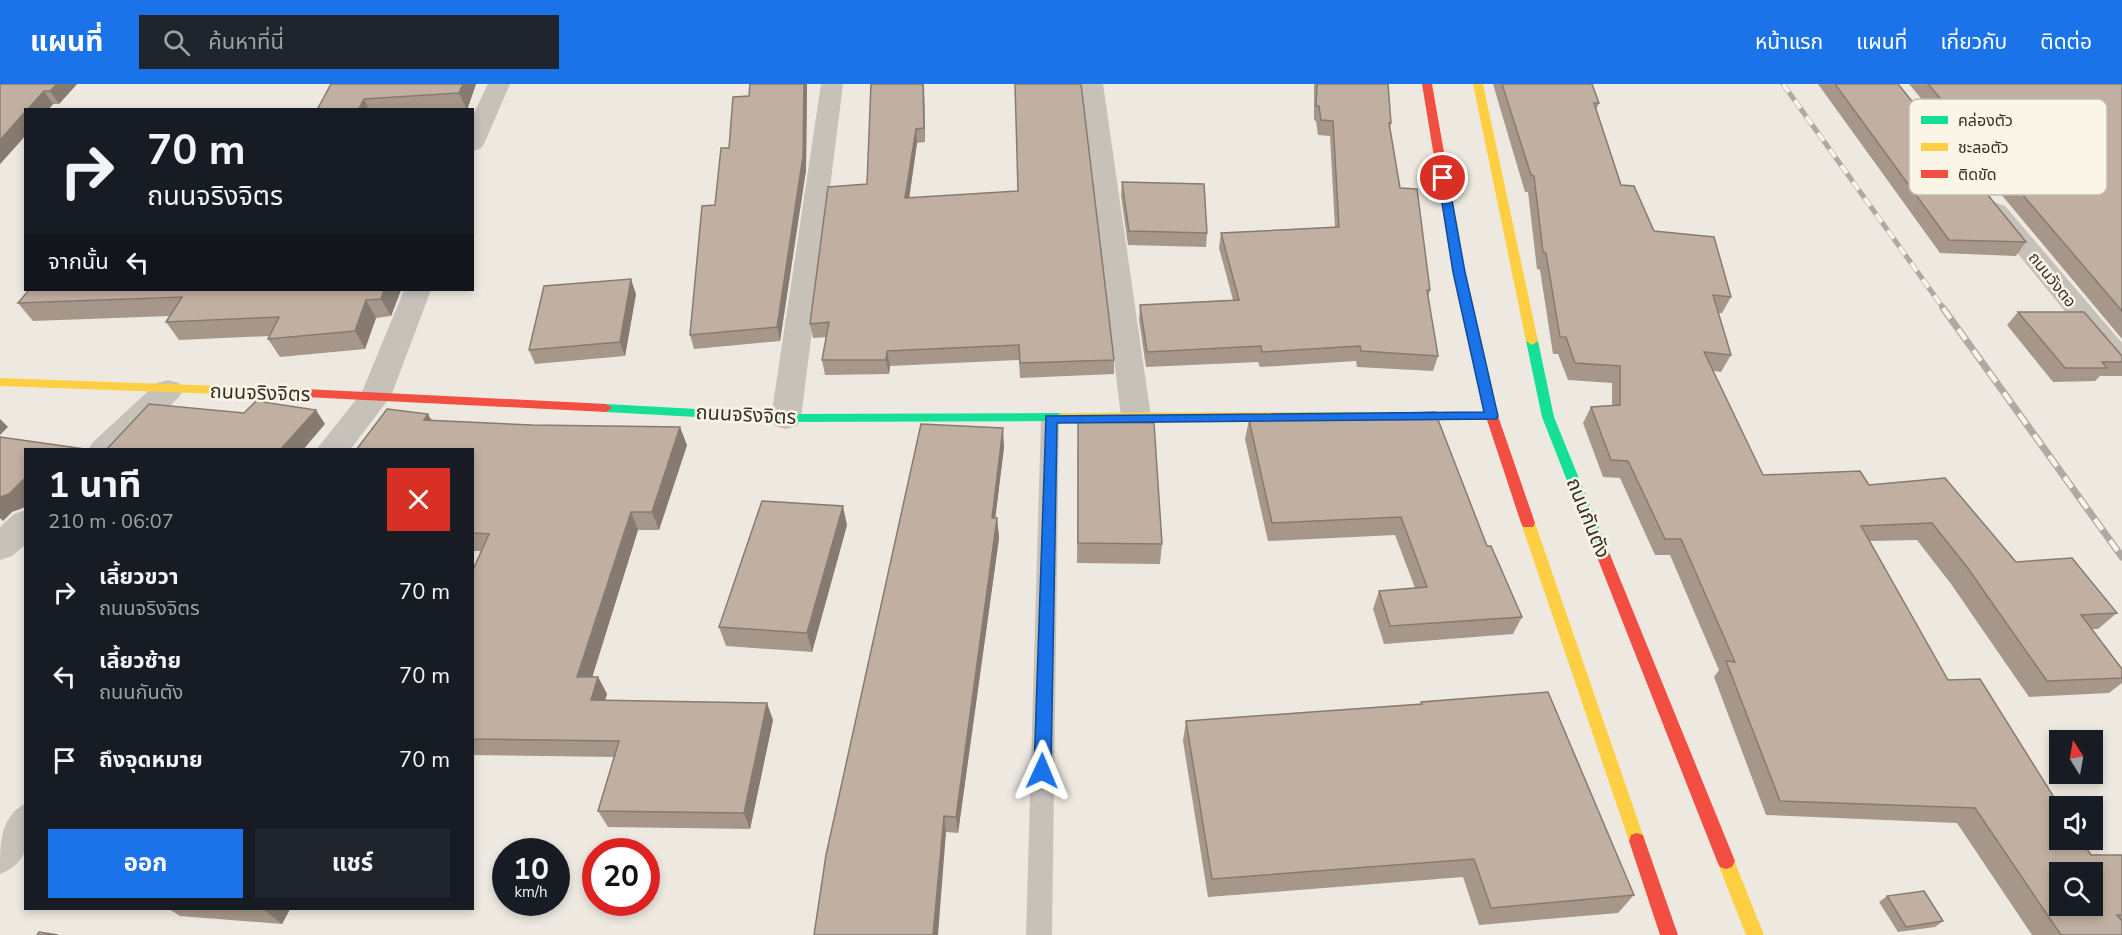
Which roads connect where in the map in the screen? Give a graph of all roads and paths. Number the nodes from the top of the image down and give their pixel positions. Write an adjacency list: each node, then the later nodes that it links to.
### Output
1 (499, 84): 6 (street)
2 (832, 84): 15 (street)
3 (1092, 84): 14 (street)
4 (1427, 84): 13 (main road)
5 (1478, 84): 25 (main road, ถนนกันตัง)
6 (474, 140)
7 (1983, 195): 9 (street, ถนนวังตอ)
8 (417, 291): 12 (street)
9 (2122, 362)
10 (0, 382): 11 (main road, ถนนจริงจิตร)
11 (168, 390): 12 (main road, ถนนจริงจิตร); 17 (street)
12 (376, 396): 15 (main road, ถนนจริงจิตร); 18 (street)
13 (1497, 416): 14 (main road, ถนนจริงจิตร); 24 (main road)
14 (1136, 417): 16 (main road, ถนนจริงจิตร)
15 (786, 418): 16 (main road, ถนนจริงจิตร)
16 (1050, 419): 23 (lane)
17 (106, 448)
18 (334, 448)
19 (24, 526): 20 (street)
20 (0, 547)
21 (24, 824): 22 (street)
22 (0, 854)
23 (1039, 935)
24 (1669, 935)
25 (1755, 935)

